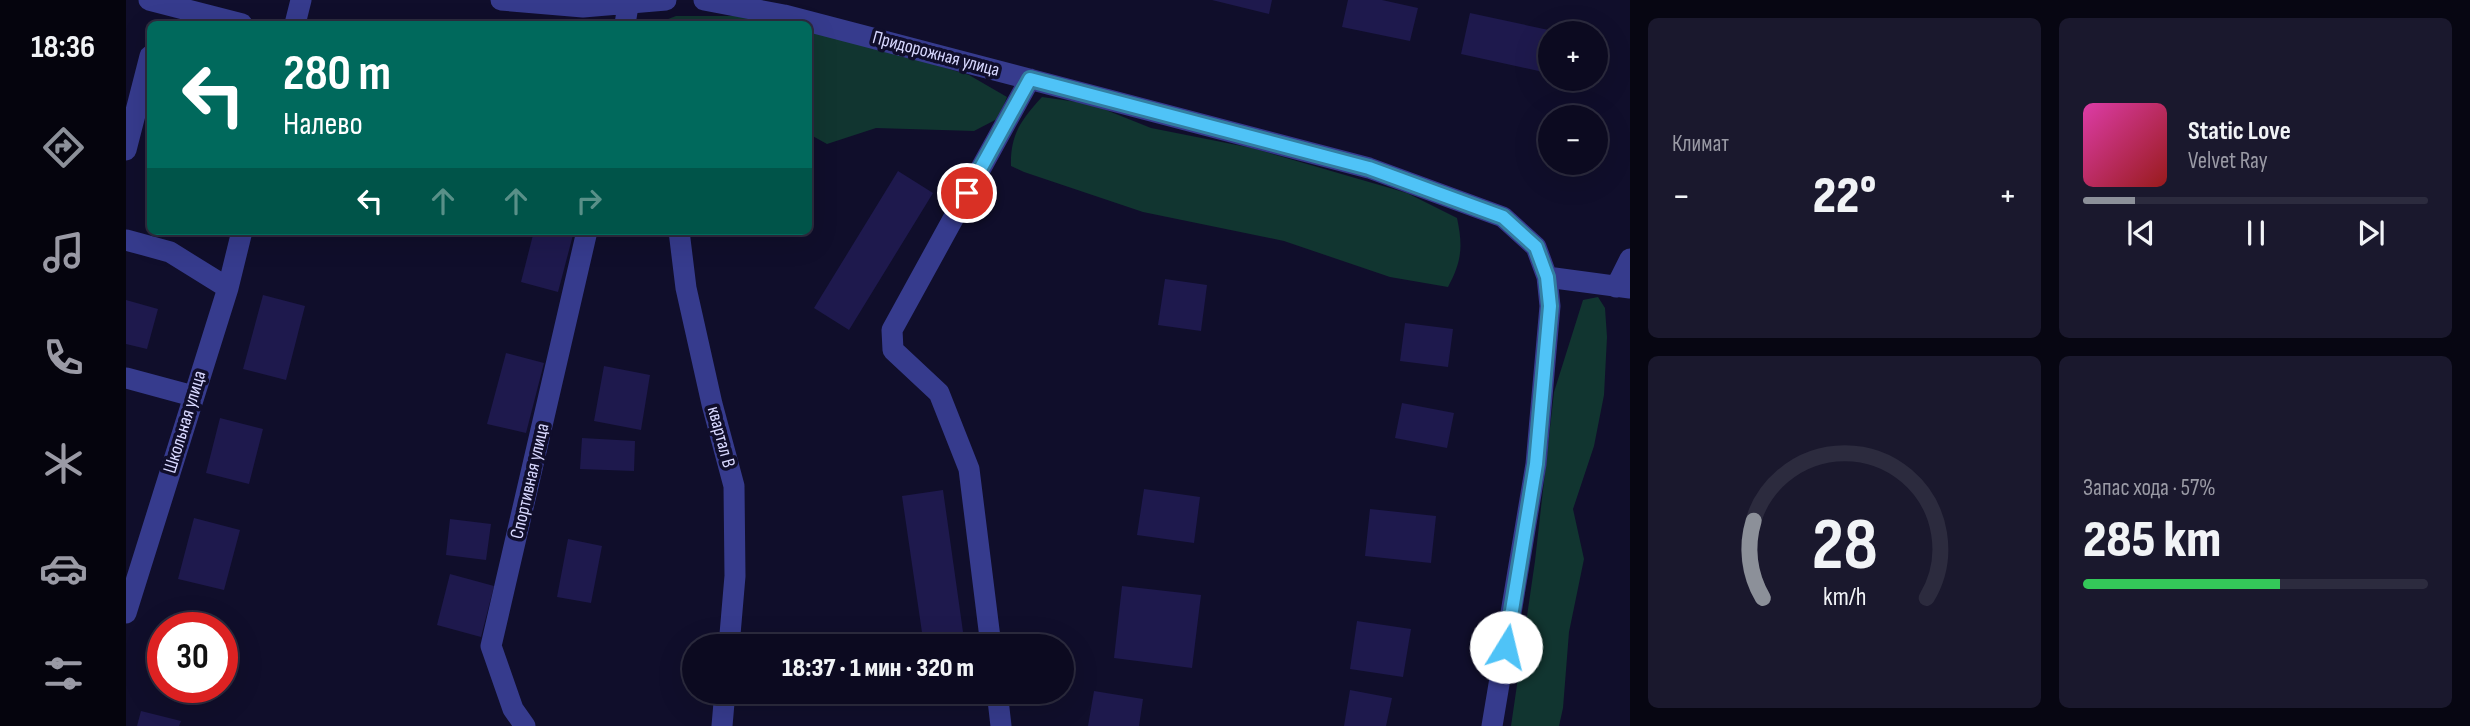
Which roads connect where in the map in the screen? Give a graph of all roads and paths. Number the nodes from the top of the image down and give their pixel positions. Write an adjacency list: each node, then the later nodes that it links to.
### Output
1 (301, 0): 8 (street)
2 (501, 0): 6 (street)
3 (666, 0): 6 (street)
4 (704, 0): 9 (street, Придорожная улица)
5 (157, 10): 7 (street)
6 (628, 10)
7 (224, 21)
8 (296, 21)
9 (808, 21)
10 (812, 22): 12 (street, Придорожная улица)
11 (147, 68): 13 (street)
12 (1030, 79): 19 (street, Придорожная улица); 26 (street)
13 (126, 149)
14 (241, 235): 21 (street, Школьная улица)
15 (586, 235): 29 (street, Спортивная улица)
16 (679, 235): 25 (street, квартал В)
17 (126, 240): 21 (street)
18 (1630, 259): 20 (street)
19 (1547, 277): 20 (street); 32 (street, Придорожная улица)
20 (1623, 287)
21 (228, 288): 23 (street, Школьная улица)
22 (126, 378): 23 (street)
23 (192, 396): 24 (street, Школьная улица)
24 (126, 613)
25 (730, 634)
26 (990, 634)
27 (723, 704): 30 (street)
28 (998, 704): 31 (street)
29 (525, 726)
30 (722, 726)
31 (1001, 726)
32 (1492, 726)

